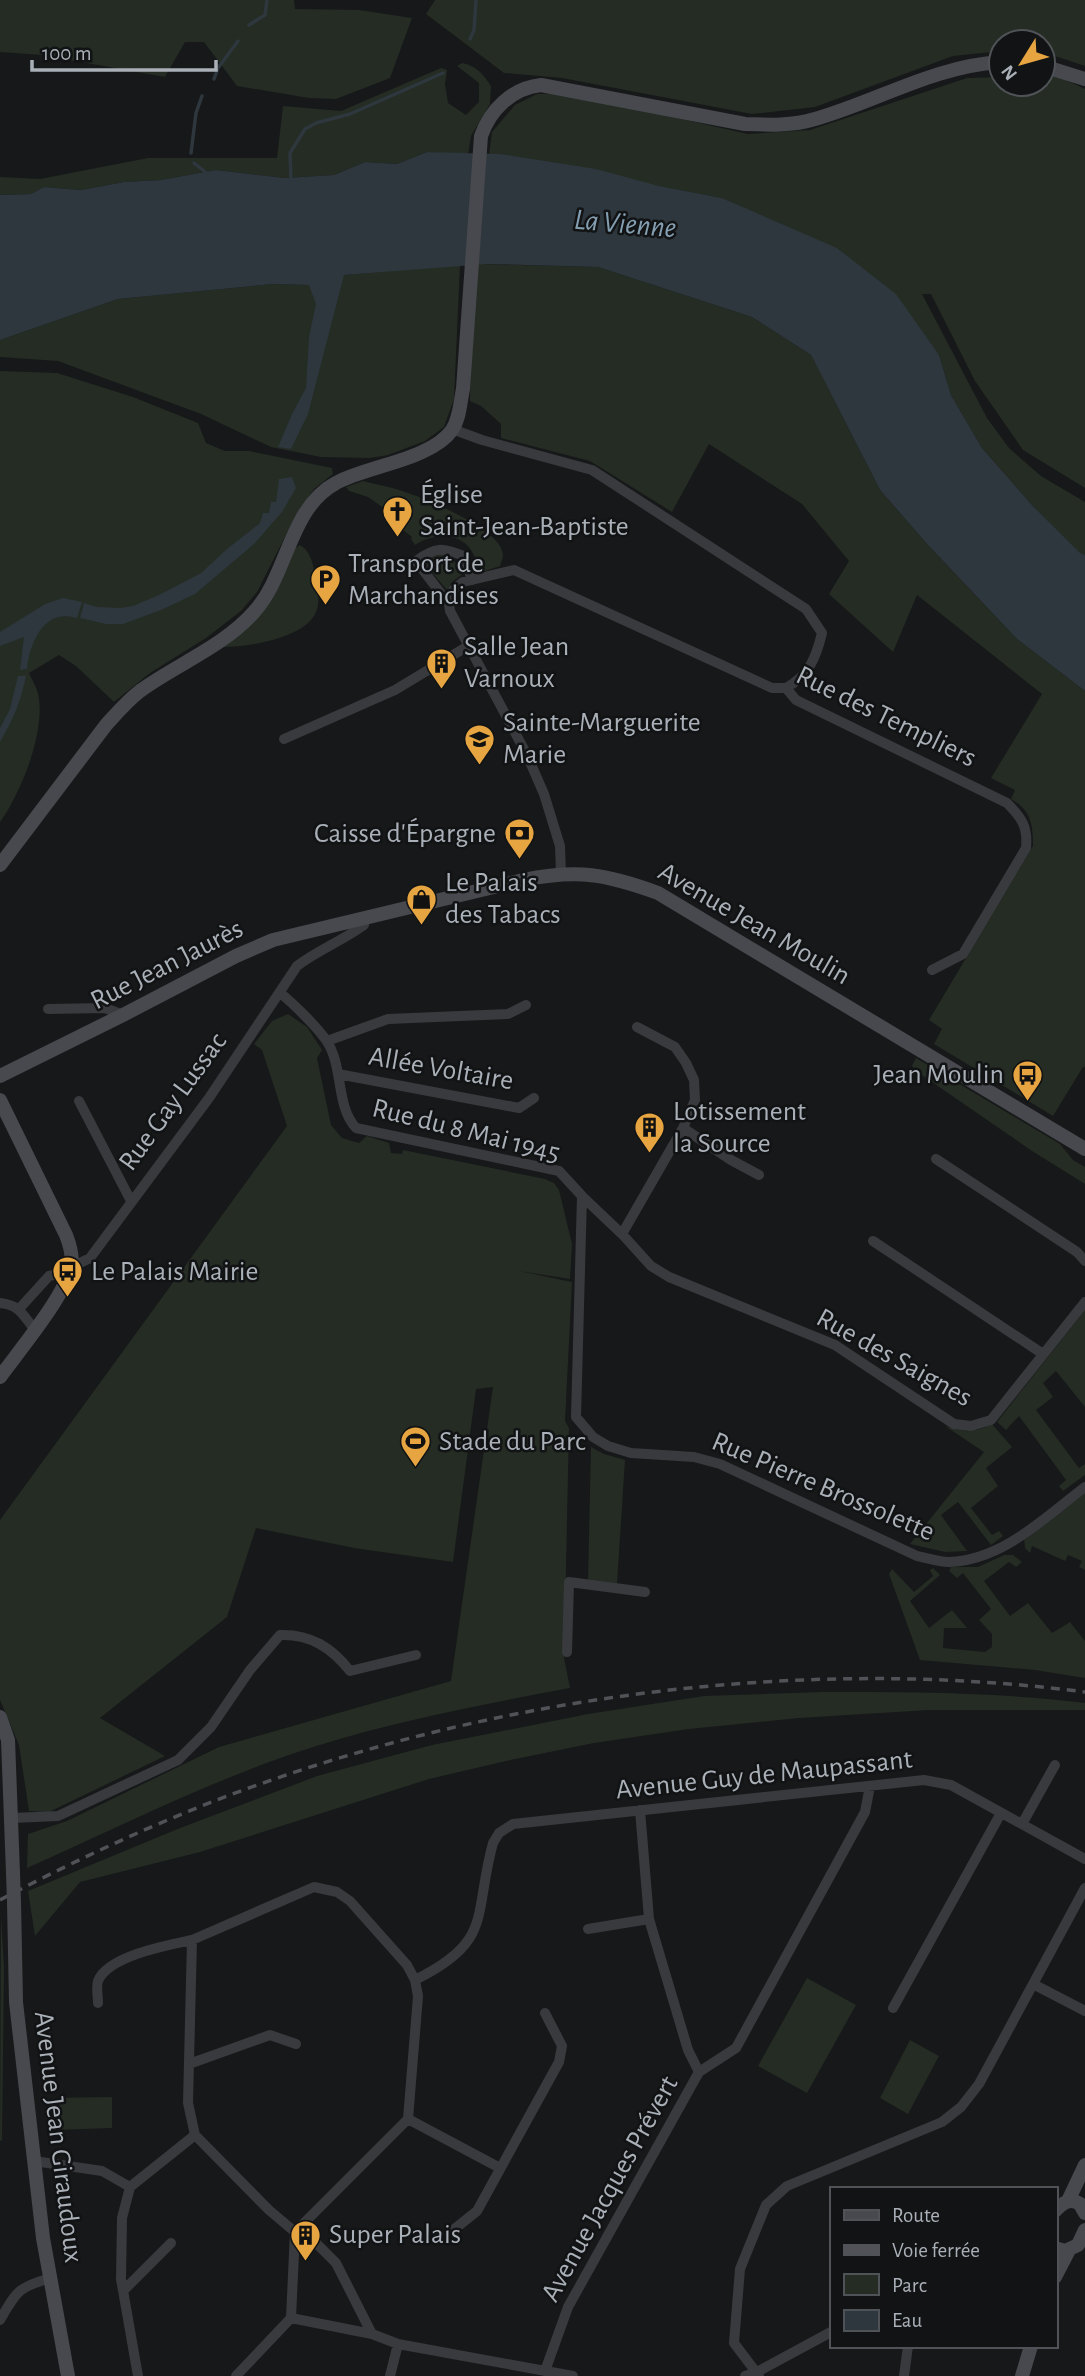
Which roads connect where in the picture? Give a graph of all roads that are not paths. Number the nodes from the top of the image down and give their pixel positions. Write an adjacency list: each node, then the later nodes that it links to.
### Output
1 (987, 64): 4 (main road)
2 (1057, 70): 3 (main road)
3 (1085, 79)
4 (452, 429): 8 (street); 10 (main road)
5 (472, 580): 6 (street); 6 (street); 8 (street, Rue des Templiers)
6 (449, 604): 7 (street)
7 (468, 646): 9 (street); 11 (street)
8 (786, 688): 13 (street, Rue des Templiers)
9 (284, 738)
10 (0, 865)
11 (561, 874): 12 (main road, Avenue Jean Moulin); 26 (main road, Avenue Jean Moulin)
12 (364, 917): 14 (street, Rue Gay Lussac); 17 (main road, Rue Jean Jaurès)
13 (932, 970)
14 (280, 993): 19 (street, Rue du 8 Mai 1945); 30 (street, Rue Gay Lussac)
15 (526, 1005): 19 (street)
16 (48, 1009): 17 (street)
17 (123, 1015): 21 (main road, Rue Jean Jaurès)
18 (638, 1027): 25 (street)
19 (327, 1041): 20 (street, Rue du 8 Mai 1945)
20 (338, 1074): 22 (street, Allée Voltaire); 29 (street, Rue du 8 Mai 1945)
21 (0, 1076)
22 (534, 1098)
23 (0, 1100): 34 (main road)
24 (79, 1101): 30 (street)
25 (683, 1128): 28 (street); 31 (street)
26 (1085, 1149)
27 (936, 1159): 33 (street)
28 (759, 1175)
29 (582, 1196): 31 (street, Rue des Saignes); 41 (street, Rue du 8 Mai 1945)
30 (131, 1201): 34 (street, Rue Gay Lussac)
31 (622, 1234): 39 (street, Rue des Saignes)
32 (873, 1241): 39 (street)
33 (1085, 1261)
34 (71, 1267): 37 (street); 38 (main road, Rue Gay Lussac)
35 (1085, 1302): 39 (street, Rue des Saignes)
36 (0, 1303): 37 (street)
37 (19, 1309): 38 (street)
38 (34, 1329): 40 (main road, Rue Gay Lussac)
39 (1043, 1354)
40 (0, 1377)
41 (576, 1417): 42 (street, Rue Pierre Brossolette)
42 (1085, 1487)
43 (645, 1592): 44 (street)
44 (567, 1652)
45 (416, 1655): 51 (street)
46 (0, 1717): 51 (main road, Avenue Jean Giraudoux)
47 (1055, 1765): 52 (street)
48 (870, 1786): 49 (street, Avenue Guy de Maupassant); 50 (street, Avenue Guy de Maupassant); 66 (street, Avenue Jacques Prévert)
49 (640, 1810): 55 (street); 58 (street, Avenue Guy de Maupassant)
50 (1001, 1813): 52 (street, Avenue Guy de Maupassant); 61 (street)
51 (12, 1818): 69 (main road, Avenue Jean Giraudoux, bridge)
52 (1022, 1824): 53 (street, Avenue Guy de Maupassant)
53 (1085, 1859)
54 (1085, 1888): 59 (street)
55 (649, 1919): 56 (street); 66 (street)
56 (588, 1929)
57 (192, 1940): 58 (street); 60 (street); 65 (street)
58 (415, 1980): 67 (street)
59 (1033, 1984): 62 (street); 92 (street)
60 (98, 2003)
61 (893, 2008)
62 (1085, 2011)
63 (545, 2013): 71 (street)
64 (296, 2044): 65 (street)
65 (189, 2064): 68 (street)
66 (699, 2072): 91 (street, Avenue Jacques Prévert)
67 (408, 2119): 71 (street); 78 (street)
68 (195, 2135): 73 (street); 78 (street)
69 (34, 2161): 73 (street); 82 (main road, Avenue Jean Giraudoux)
70 (1085, 2165): 74 (main road)
71 (500, 2168): 77 (street)
72 (1085, 2172): 74 (main road)
73 (130, 2187): 83 (street)
74 (1077, 2206): 75 (main road)
75 (1057, 2211)
76 (1085, 2230): 80 (main road)
77 (452, 2231)
78 (295, 2232): 84 (street); 87 (street)
79 (171, 2243): 83 (street)
80 (1072, 2248): 81 (main road)
81 (1057, 2274)
82 (51, 2278): 85 (street); 93 (main road, Avenue Jean Giraudoux)
83 (123, 2291): 94 (street)
84 (291, 2318): 87 (street); 95 (street)
85 (0, 2320)
86 (830, 2333): 92 (street)
87 (372, 2334): 88 (street)
88 (398, 2344): 91 (street); 96 (street)
89 (908, 2348): 99 (street)
90 (1030, 2348): 100 (main road)
91 (545, 2371): 97 (street)
92 (758, 2374): 98 (street)
93 (68, 2376)
94 (138, 2376)
95 (236, 2376)
96 (390, 2376)
97 (573, 2376)
98 (746, 2376)
99 (904, 2376)
100 (1022, 2376)

